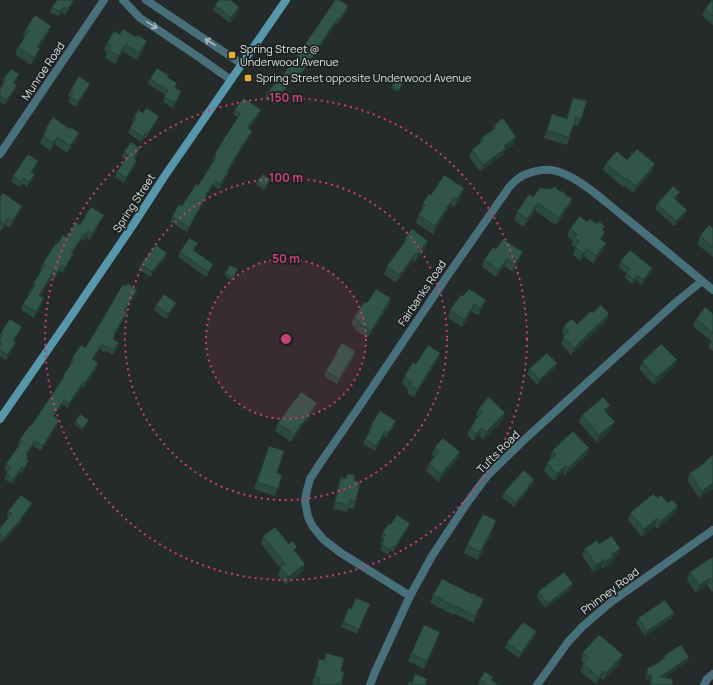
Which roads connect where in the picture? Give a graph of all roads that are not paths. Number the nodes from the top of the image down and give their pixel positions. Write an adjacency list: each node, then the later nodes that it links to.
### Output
1 (104, 0): 7 (street, Munroe Road)
2 (123, 0): 6 (street, one-way to 6)
3 (146, 0): 5 (street, one-way to 3)
4 (286, 0): 5 (main road, Spring Street)
5 (242, 64): 6 (main road, Spring Street)
6 (231, 80): 10 (main road, Spring Street)
7 (0, 154)
8 (702, 281): 9 (street, Fairbanks Road); 12 (street, Tufts Road); 12 (street, Fairbanks Road)
9 (713, 290)
10 (0, 419)
11 (713, 530): 15 (street, Phinney Road)
12 (410, 596): 14 (street, Tufts Road)
13 (713, 674): 16 (street)
14 (370, 685)
15 (537, 685)
16 (704, 685)

